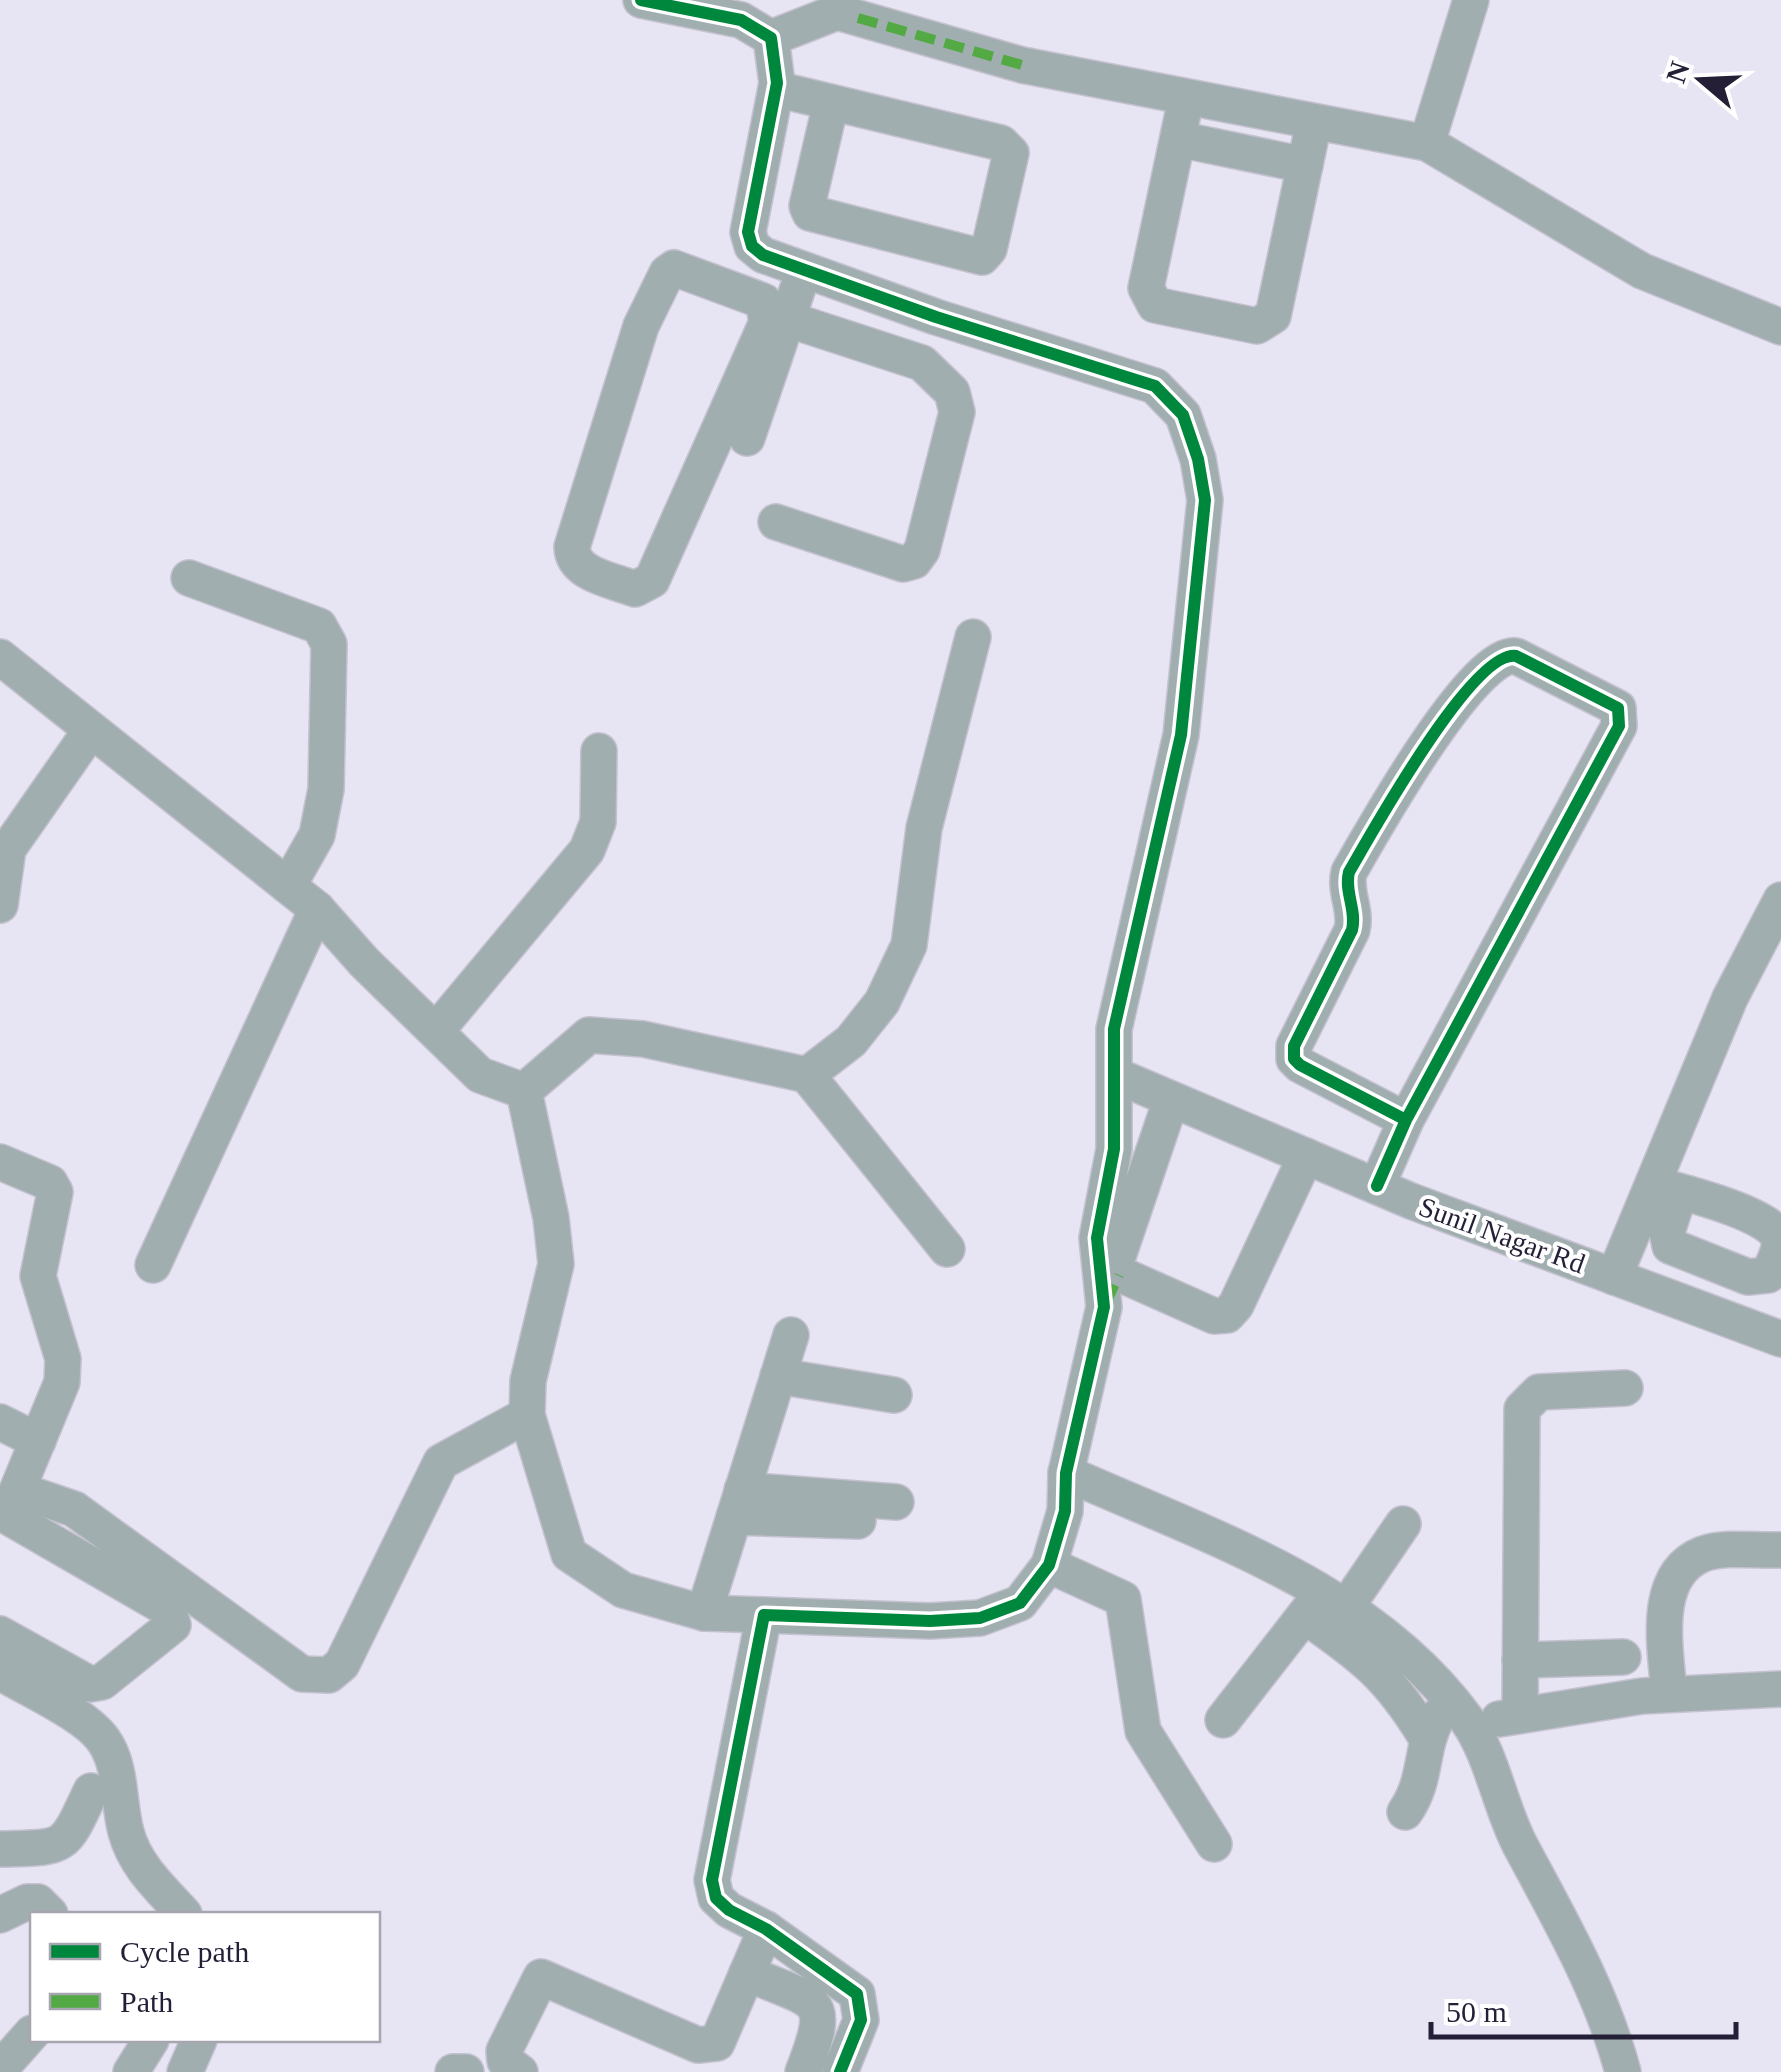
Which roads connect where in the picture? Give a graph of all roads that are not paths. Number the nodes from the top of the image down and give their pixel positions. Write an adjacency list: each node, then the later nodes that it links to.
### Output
1 (642, 0): 4 (street)
2 (1472, 0): 10 (street)
3 (838, 6): 4 (street); 6 (street)
4 (770, 38): 5 (street)
5 (776, 89): 7 (street); 12 (street)
6 (1186, 99): 8 (street); 9 (street)
7 (830, 102): 13 (street); 13 (street)
8 (1314, 122): 10 (street); 11 (street)
9 (1178, 138): 11 (street); 11 (street)
10 (1427, 143): 19 (street)
11 (1305, 165)
12 (757, 184): 13 (street); 14 (street)
13 (810, 195)
14 (763, 255): 15 (street); 16 (street)
15 (804, 270): 17 (street); 18 (street)
16 (746, 294): 16 (street)
17 (936, 318): 20 (street); 35 (street)
18 (787, 319): 20 (street); 21 (street)
19 (1781, 327)
20 (922, 363): 22 (street)
21 (747, 438)
22 (776, 522)
23 (189, 578): 29 (street)
24 (973, 636): 34 (street)
25 (0, 658): 26 (street)
26 (90, 730): 28 (street); 29 (street)
27 (599, 752): 33 (street)
28 (4, 847): 31 (street)
29 (288, 886): 32 (street)
30 (1781, 900): 44 (street)
31 (0, 905)
32 (317, 909): 33 (street); 43 (street)
33 (437, 1030): 36 (street)
34 (808, 1075): 36 (street); 42 (street)
35 (1115, 1075): 37 (street, Sunil Nagar Rd); 53 (street)
36 (524, 1092): 50 (street)
37 (1171, 1100): 39 (street, Sunil Nagar Rd); 39 (street)
38 (1406, 1120): 38 (street); 41 (street)
39 (1306, 1156): 41 (street, Sunil Nagar Rd)
40 (0, 1162): 52 (street)
41 (1378, 1186): 44 (street, Sunil Nagar Rd)
42 (948, 1250)
43 (153, 1264)
44 (1614, 1277): 46 (street, Sunil Nagar Rd)
45 (791, 1335): 47 (street)
46 (1781, 1339)
47 (778, 1376): 49 (street); 54 (street)
48 (1625, 1388): 65 (street)
49 (894, 1395)
50 (527, 1415): 56 (street); 61 (street)
51 (0, 1422): 52 (street)
52 (38, 1441): 56 (street)
53 (1066, 1473): 59 (street); 60 (street)
54 (738, 1504): 55 (street); 61 (street)
55 (883, 1512)
56 (7, 1516): 63 (street)
57 (1402, 1524): 60 (street)
58 (1781, 1550): 68 (street)
59 (1049, 1566): 62 (street); 75 (street)
60 (1325, 1604): 69 (street); 71 (street); 72 (street)
61 (704, 1612): 62 (street)
62 (764, 1615): 80 (street)
63 (0, 1634)
64 (1623, 1657): 65 (street)
65 (1520, 1660): 70 (street)
66 (2, 1677): 78 (street)
67 (1781, 1689): 68 (street)
68 (1669, 1694): 70 (street)
69 (1459, 1711): 70 (street); 72 (street); 93 (street)
70 (1520, 1715)
71 (1223, 1720)
72 (1426, 1737): 74 (street)
73 (92, 1790): 76 (street)
74 (1405, 1812)
75 (1214, 1844)
76 (0, 1849)
77 (48, 1912): 79 (street)
78 (182, 1912)
79 (0, 1915)
80 (766, 1929): 81 (street); 92 (street)
81 (747, 1974): 90 (street); 91 (street)
82 (30, 2034): 85 (street)
83 (150, 2042): 86 (street)
84 (199, 2042): 87 (street)
85 (0, 2069)
86 (131, 2072)
87 (184, 2072)
88 (453, 2072): 89 (street)
89 (466, 2072)
90 (520, 2072)
91 (803, 2072)
92 (840, 2072)
93 (1622, 2072)

